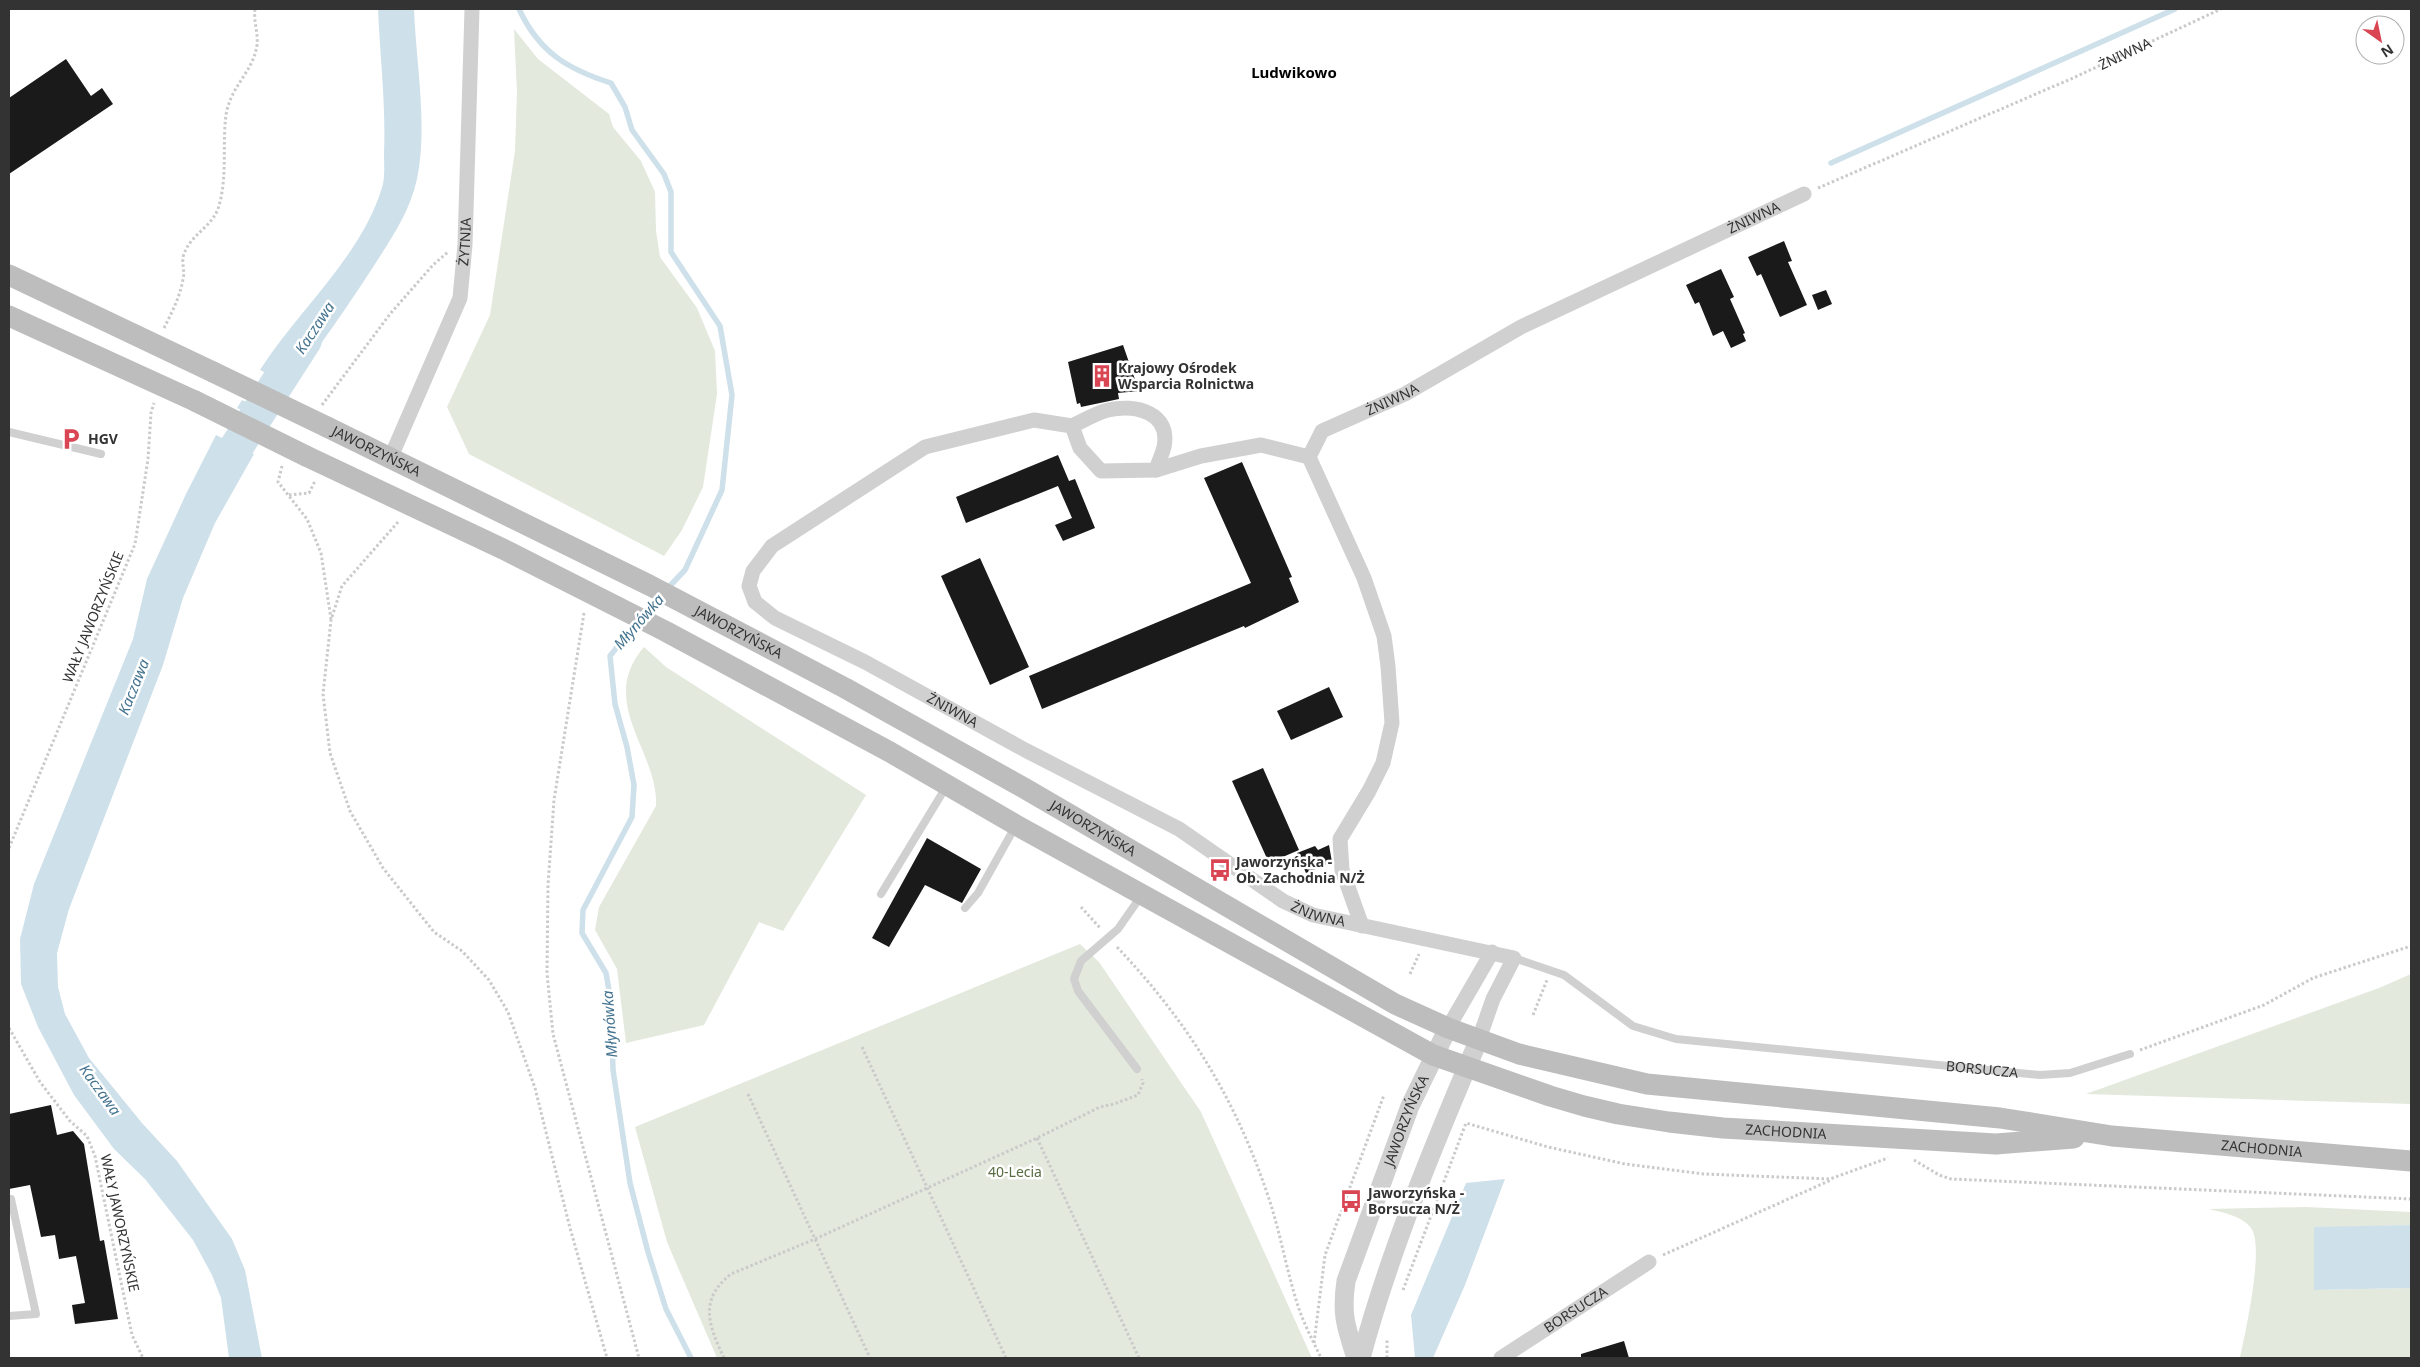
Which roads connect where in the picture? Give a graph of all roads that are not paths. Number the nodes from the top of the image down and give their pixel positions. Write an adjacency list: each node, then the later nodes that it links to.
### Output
1 (472, 9): 9 (street, ŻYTNIA)
2 (1804, 194): 8 (street, ŻNIWNA)
3 (9, 276): 9 (main road, JAWORZYŃSKA, bridge)
4 (9, 316): 11 (main road, bridge)
5 (1072, 426): 10 (street); 10 (street); 16 (street, ŻNIWNA)
6 (9, 432): 7 (lane)
7 (101, 454)
8 (1309, 457): 10 (street); 16 (street)
9 (390, 459): 19 (main road, JAWORZYŃSKA)
10 (1156, 470)
11 (947, 785): 12 (main road); 14 (lane)
12 (1016, 825): 13 (main road); 15 (lane)
13 (1143, 893): 22 (main road); 24 (lane)
14 (881, 894)
15 (965, 908)
16 (1362, 926): 17 (street, ŻNIWNA)
17 (1492, 952): 18 (street, ŻNIWNA); 19 (street)
18 (1514, 958): 20 (street); 21 (lane, BORSUCZA)
19 (1448, 1028): 20 (main road, JAWORZYŃSKA); 22 (street, JAWORZYŃSKA)
20 (1479, 1039): 23 (street); 25 (main road, ZACHODNIA)
21 (2130, 1054)
22 (1433, 1055): 23 (main road); 30 (street, JAWORZYŃSKA)
23 (1467, 1067): 25 (main road, ZACHODNIA); 31 (street)
24 (1137, 1069)
25 (2112, 1136): 26 (main road, ZACHODNIA)
26 (2411, 1161)
27 (11, 1199): 29 (lane)
28 (1649, 1262): 32 (street, BORSUCZA)
29 (9, 1316)
30 (1356, 1358)
31 (1361, 1358)
32 (1501, 1358)

